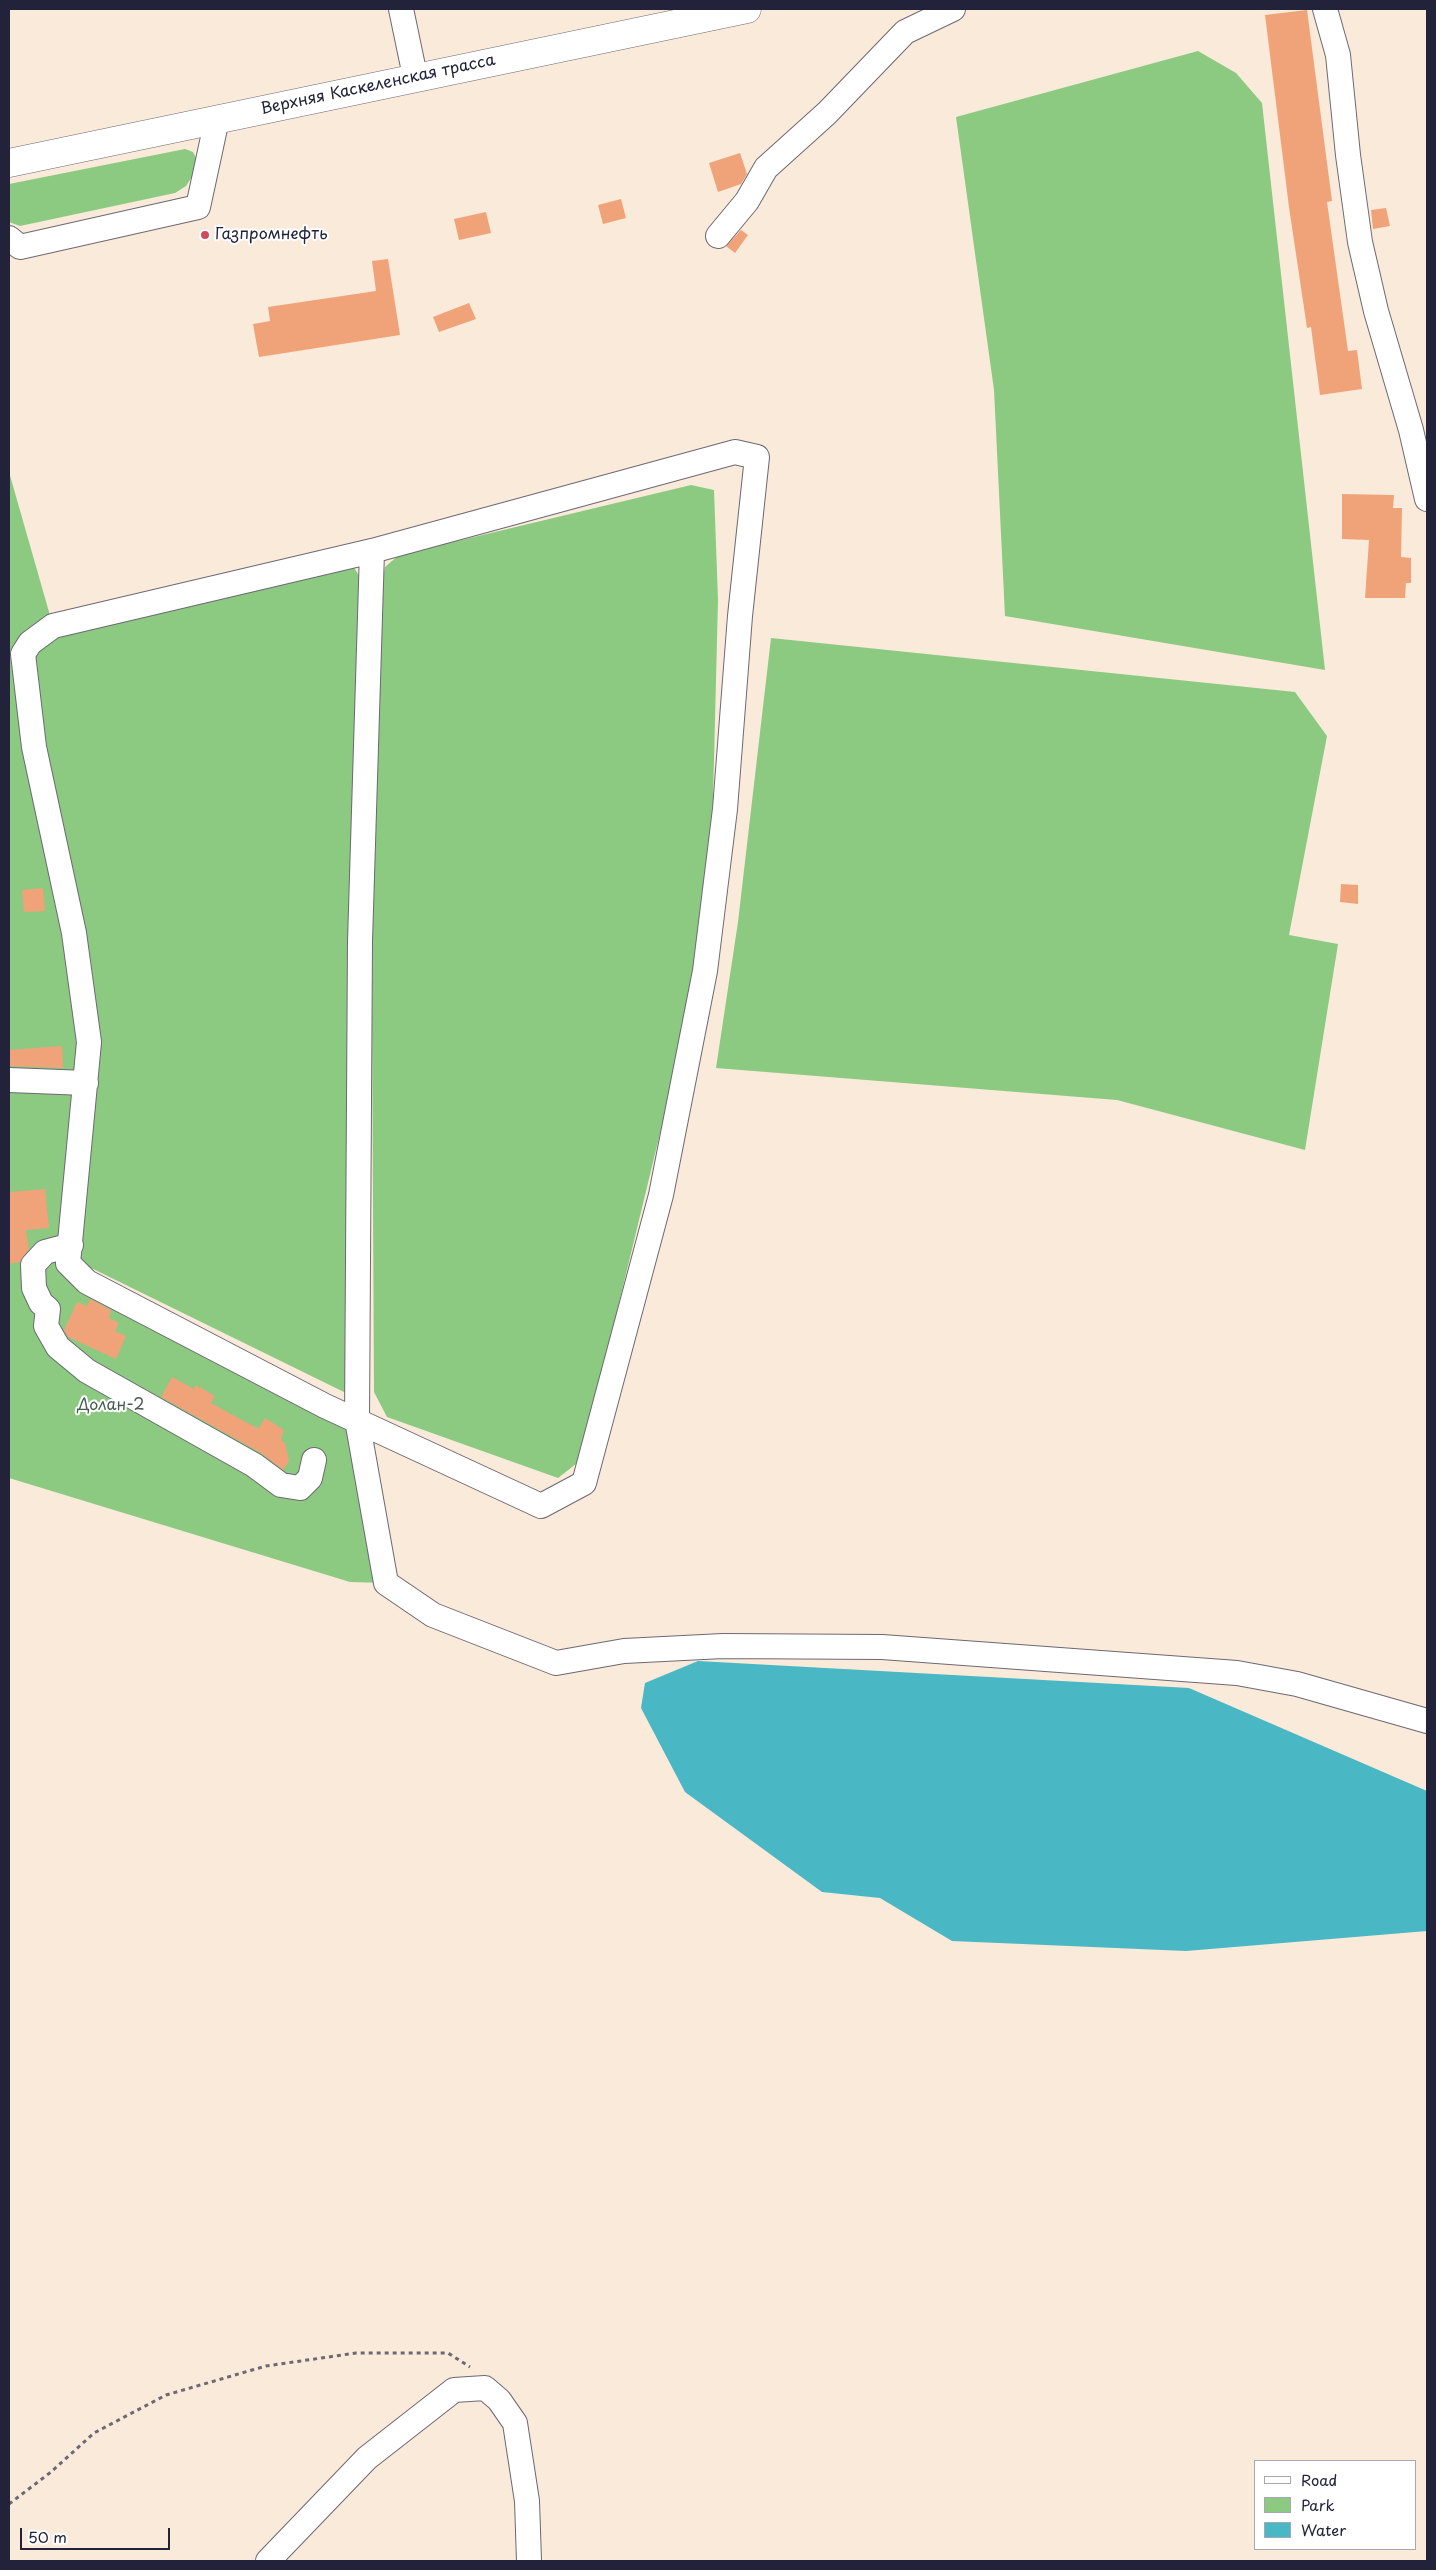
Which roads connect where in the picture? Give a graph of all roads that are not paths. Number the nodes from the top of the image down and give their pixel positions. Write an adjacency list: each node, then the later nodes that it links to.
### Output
1 (401, 9): 5 (street)
2 (747, 9): 5 (main road, Верхняя Каскеленская трасса)
3 (953, 9): 8 (street)
4 (1325, 9): 10 (street)
5 (415, 76): 6 (main road, Верхняя Каскеленская трасса)
6 (217, 119): 7 (main road, Верхняя Каскеленская трасса); 9 (street)
7 (9, 163)
8 (718, 236)
9 (9, 238)
10 (1427, 500)
11 (372, 551): 13 (street); 15 (street); 15 (street)
12 (9, 1080): 13 (street)
13 (86, 1083): 14 (street)
14 (71, 1245): 15 (street); 16 (street)
15 (357, 1420): 17 (street)
16 (314, 1460)
17 (1427, 1721)
18 (268, 2561): 19 (street)
19 (529, 2561)

